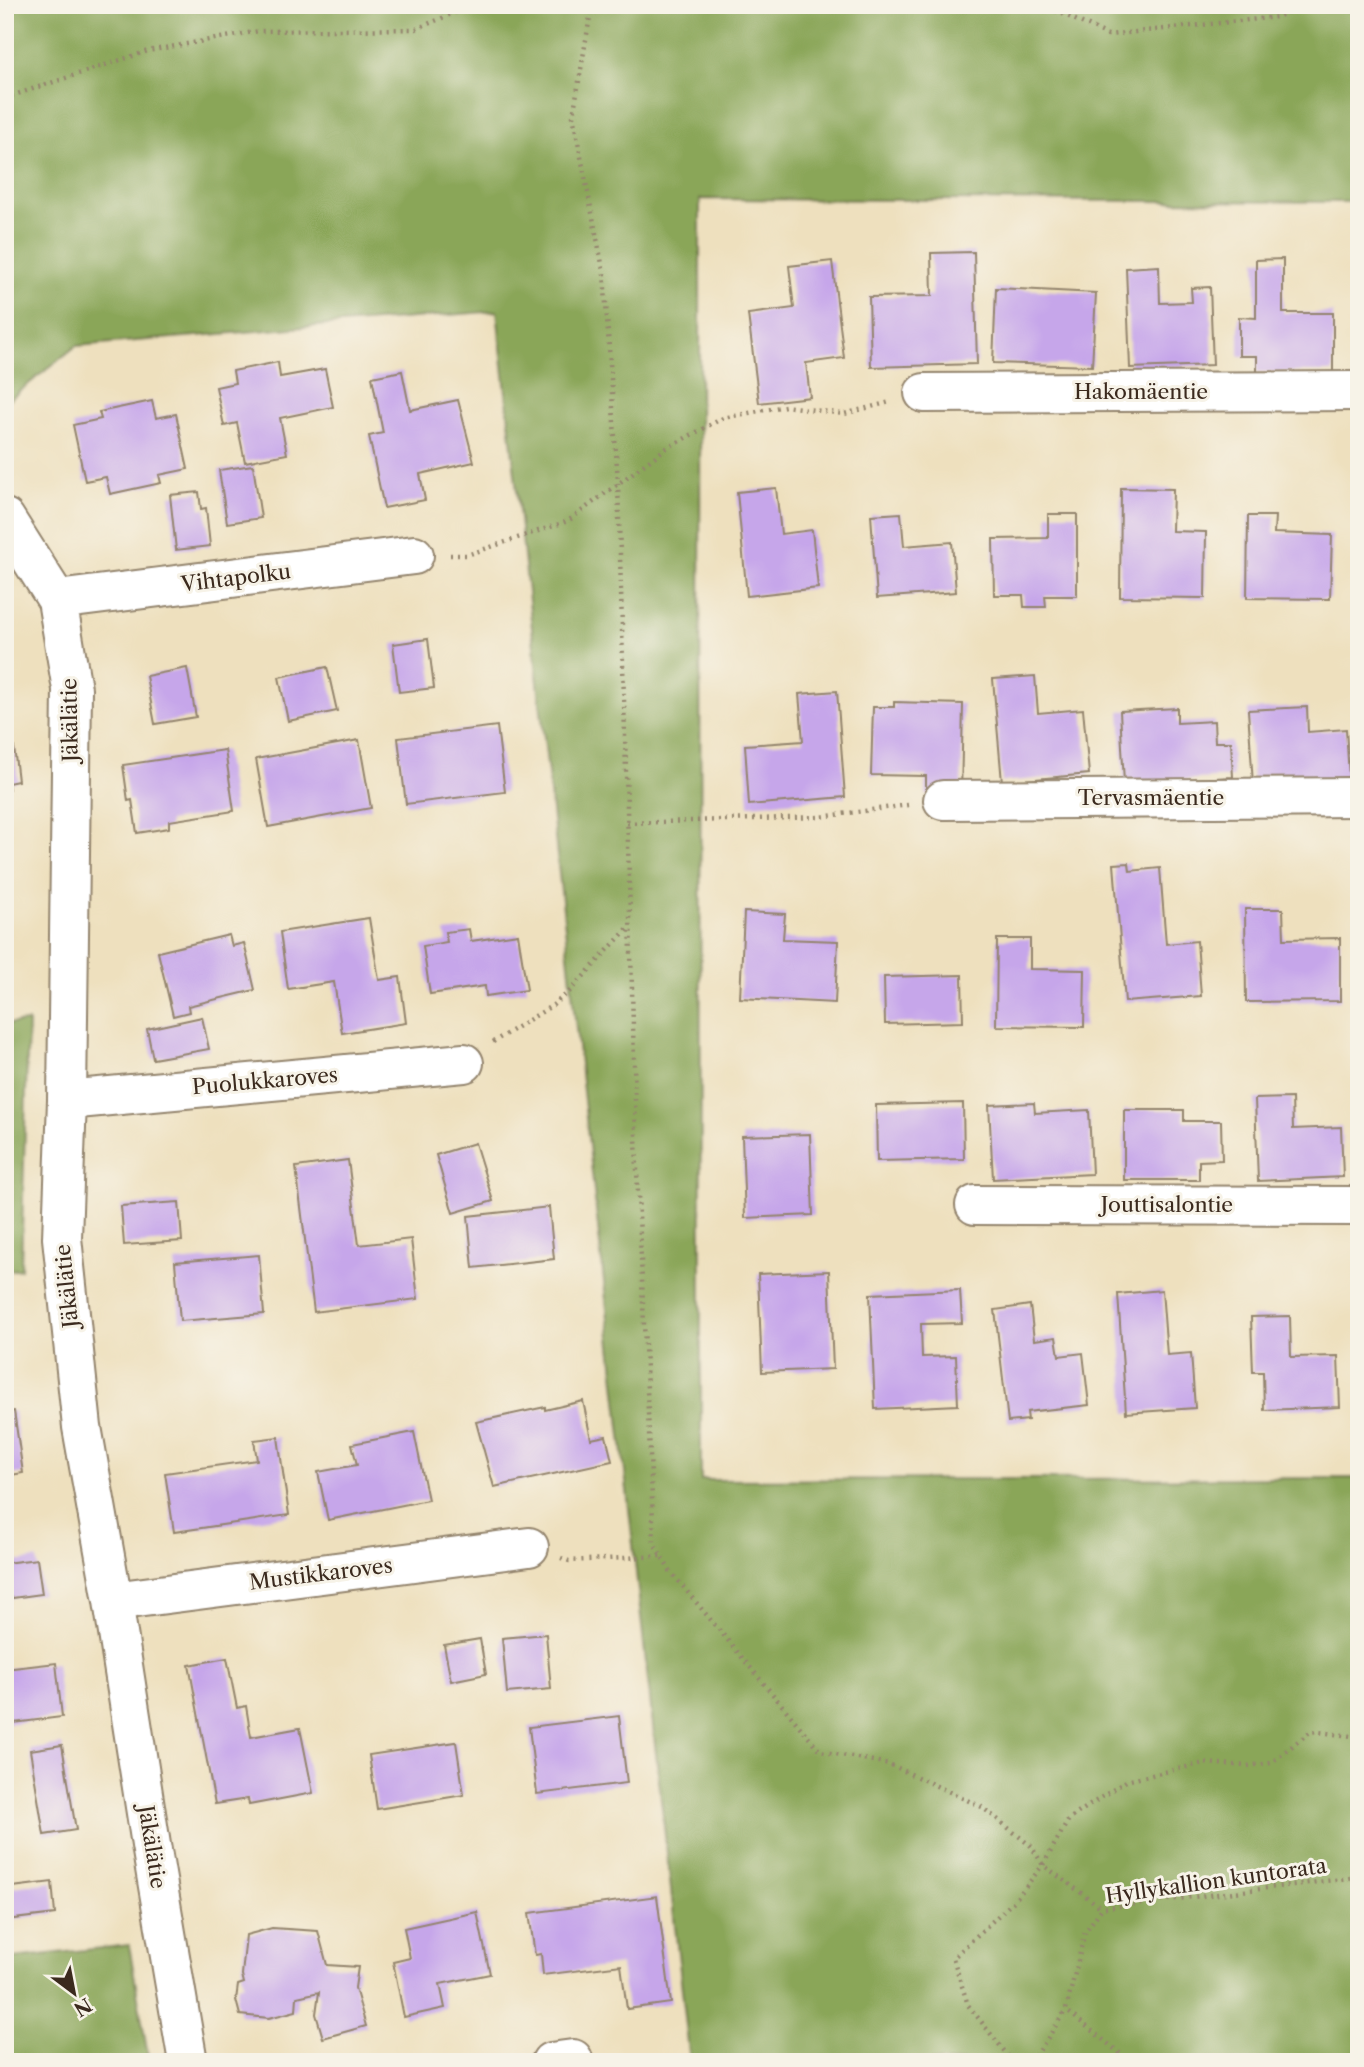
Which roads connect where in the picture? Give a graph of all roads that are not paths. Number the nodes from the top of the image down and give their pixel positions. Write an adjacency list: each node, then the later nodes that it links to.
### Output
1 (1359, 391): 2 (street, Hakomäentie)
2 (924, 393)
3 (5, 518): 5 (street, Jäkälätie)
4 (414, 555): 5 (street, Vihtapolku)
5 (57, 600): 9 (street, Jäkälätie)
6 (1359, 797): 7 (street, Tervasmäentie)
7 (943, 800)
8 (464, 1063): 9 (street, Puolukkaroves)
9 (67, 1100): 13 (street, Jäkälätie)
10 (975, 1205): 11 (street, Jouttisalontie)
11 (1359, 1206)
12 (529, 1547): 13 (street, Mustikkaroves)
13 (113, 1601): 14 (street, Jäkälätie)
14 (188, 2062)

